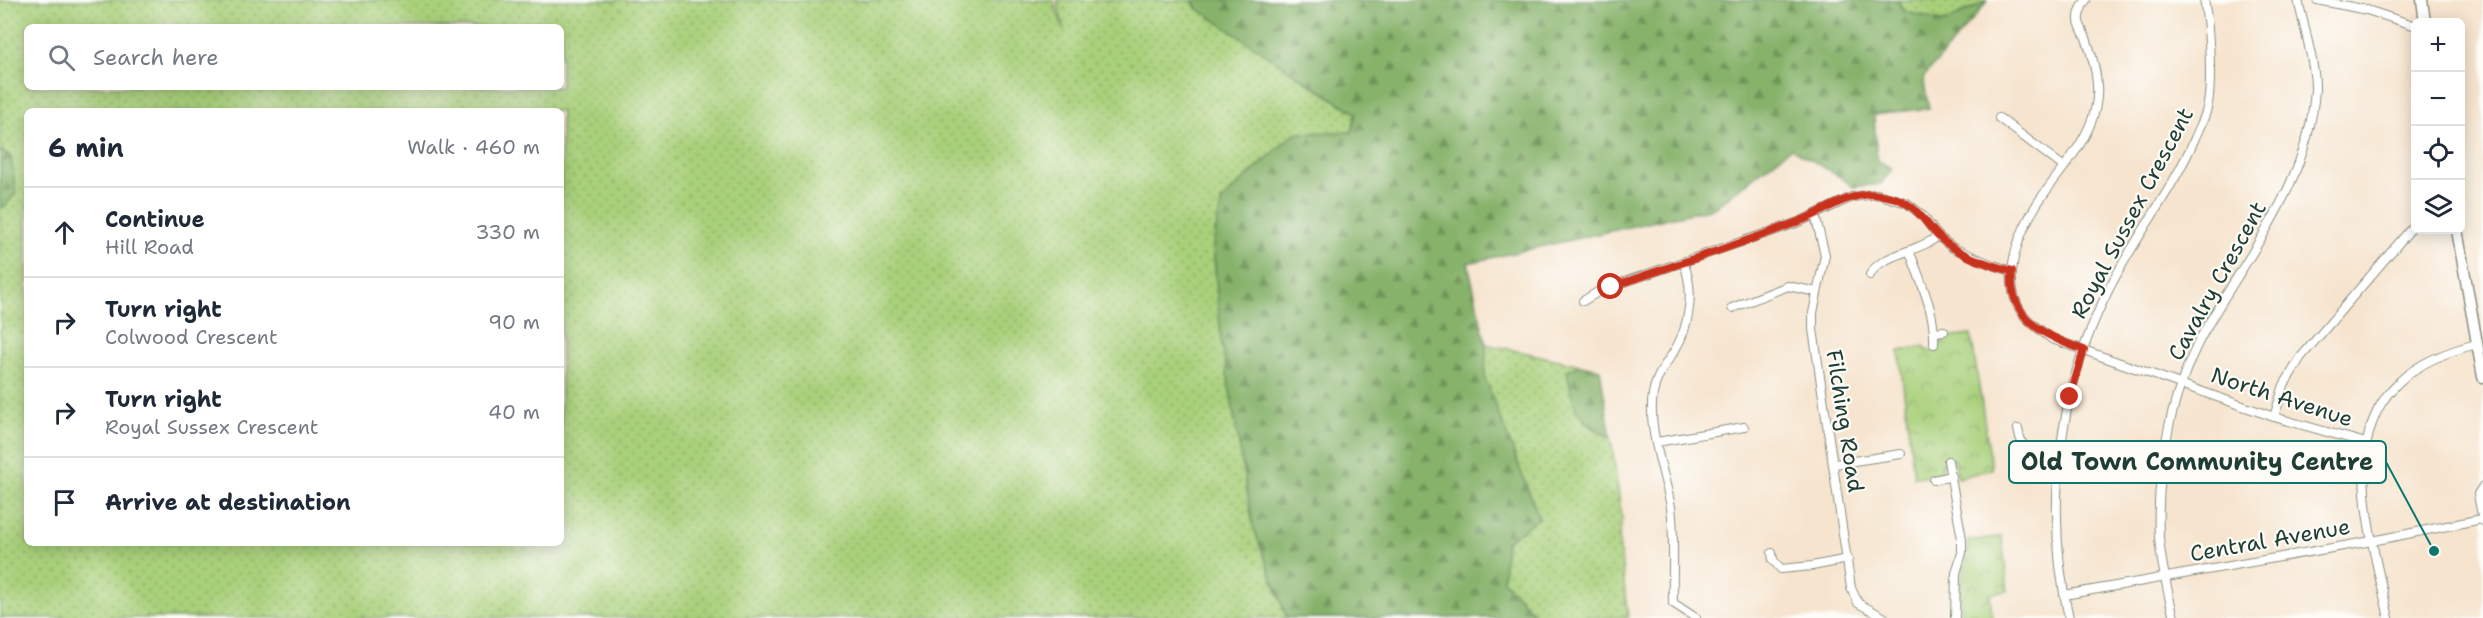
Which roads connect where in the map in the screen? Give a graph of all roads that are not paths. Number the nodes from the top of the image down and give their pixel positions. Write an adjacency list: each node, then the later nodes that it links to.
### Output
1 (2086, 0): 9 (street)
2 (2204, 0): 23 (street, Royal Sussex Crescent)
3 (2298, 0): 25 (street, Cavalry Crescent)
4 (2317, 0): 7 (street)
5 (2422, 0): 6 (street)
6 (2424, 18)
7 (2411, 25)
8 (1999, 118): 9 (street)
9 (2064, 167): 16 (street)
10 (1815, 215): 13 (street); 15 (street); 18 (street, Filching Road)
11 (2411, 228): 26 (street)
12 (2458, 234): 22 (street)
13 (1938, 236): 14 (street); 16 (street)
14 (1910, 252): 17 (street); 21 (street)
15 (1683, 262): 19 (street); 29 (street)
16 (2012, 271): 23 (street, North Avenue)
17 (1870, 275)
18 (1817, 292): 20 (street); 34 (street, Filching Road)
19 (1583, 301)
20 (1732, 308)
21 (1934, 344)
22 (2477, 344): 24 (street); 30 (street)
23 (2084, 350): 25 (street, North Avenue); 32 (street, Royal Sussex Crescent)
24 (2483, 376)
25 (2181, 383): 26 (street, North Avenue); 42 (street, Cavalry Crescent)
26 (2274, 417): 30 (street, North Avenue)
27 (1744, 427): 29 (street)
28 (2018, 429): 32 (street)
29 (1657, 442): 45 (street)
30 (2366, 443): 39 (street)
31 (1901, 454): 34 (street)
32 (2060, 456): 43 (street, Royal Sussex Crescent)
33 (1948, 461): 35 (street)
34 (1834, 464): 41 (street, Filching Road)
35 (1952, 476): 36 (street); 46 (street)
36 (1934, 480)
37 (2483, 486): 38 (street, Central Avenue)
38 (2483, 520): 39 (street, Central Avenue)
39 (2372, 541): 42 (street, Central Avenue); 49 (street)
40 (1772, 553): 41 (street)
41 (1848, 559): 44 (street, Filching Road)
42 (2164, 577): 43 (street, Central Avenue); 48 (street, Cavalry Crescent)
43 (2064, 595): 47 (street, Royal Sussex Crescent)
44 (1880, 617)
45 (1696, 618)
46 (1955, 618)
47 (2069, 618)
48 (2174, 618)
49 (2389, 618)

